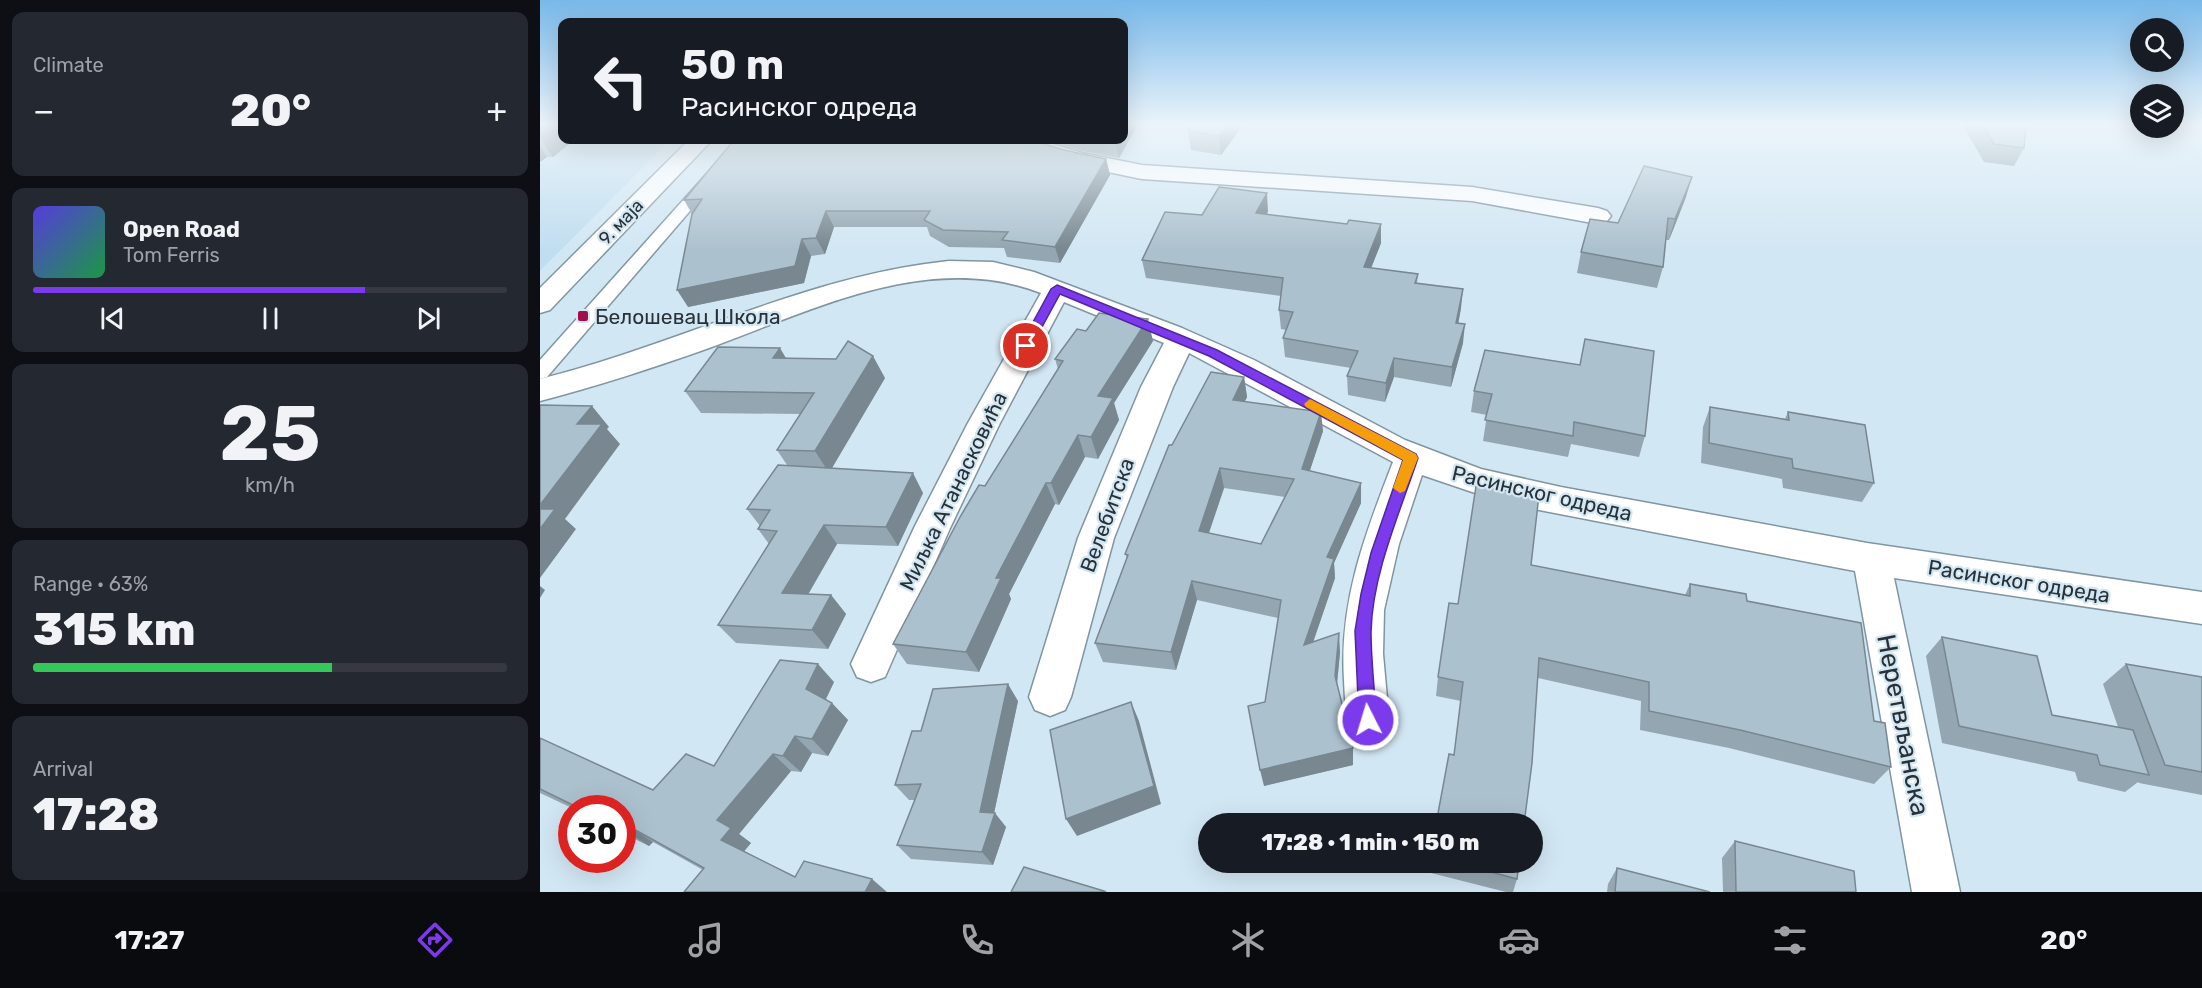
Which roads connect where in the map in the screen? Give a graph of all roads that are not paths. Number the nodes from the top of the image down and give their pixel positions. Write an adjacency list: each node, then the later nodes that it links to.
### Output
1 (676, 166): 6 (street, 9. маја)
2 (721, 166): 8 (lane)
3 (1110, 166): 4 (street)
4 (1598, 216)
5 (1057, 289): 7 (street, Расинског одреда); 9 (street, Расинског одреда); 13 (street, Миљка Атанасковића)
6 (540, 304)
7 (1181, 339): 10 (street, Расинског одреда); 14 (street, Велебитска)
8 (540, 372)
9 (540, 390)
10 (1411, 458): 11 (street, Расинског одреда); 15 (street)
11 (1870, 557): 12 (street, Расинског одреда); 16 (street, Неретвљанска)
12 (2202, 608)
13 (871, 664)
14 (1050, 697)
15 (1368, 720)
16 (1936, 892)

